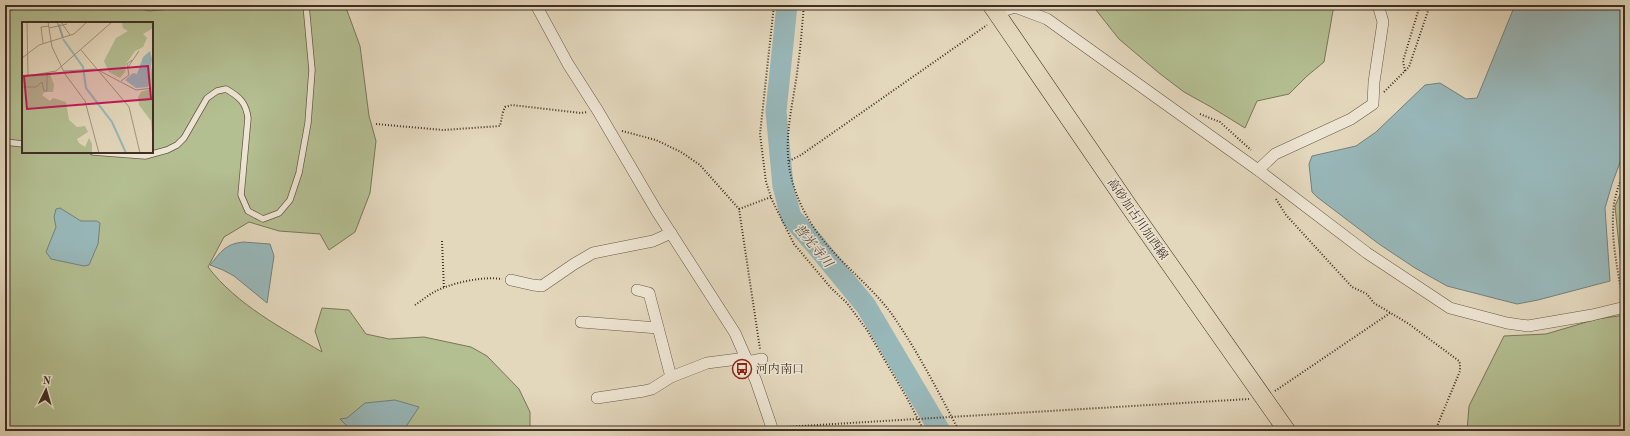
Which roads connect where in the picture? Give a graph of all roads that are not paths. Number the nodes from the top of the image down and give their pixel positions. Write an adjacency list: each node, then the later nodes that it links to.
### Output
1 (306, 5): 7 (lane)
2 (536, 5): 9 (street)
3 (1378, 5): 8 (street)
4 (995, 12): 8 (street); 20 (main road, 高砂加古川加西線)
5 (5, 142): 6 (lane)
6 (22, 144)
7 (106, 153)
8 (1258, 170): 12 (street)
9 (671, 233): 10 (street); 16 (street)
10 (511, 280)
11 (637, 290): 14 (street)
12 (1624, 307)
13 (581, 322): 14 (street)
14 (658, 328): 17 (street)
15 (762, 359): 16 (street)
16 (747, 360): 17 (street); 19 (street)
17 (671, 377): 18 (street)
18 (597, 398)
19 (772, 429)
20 (1287, 431)

